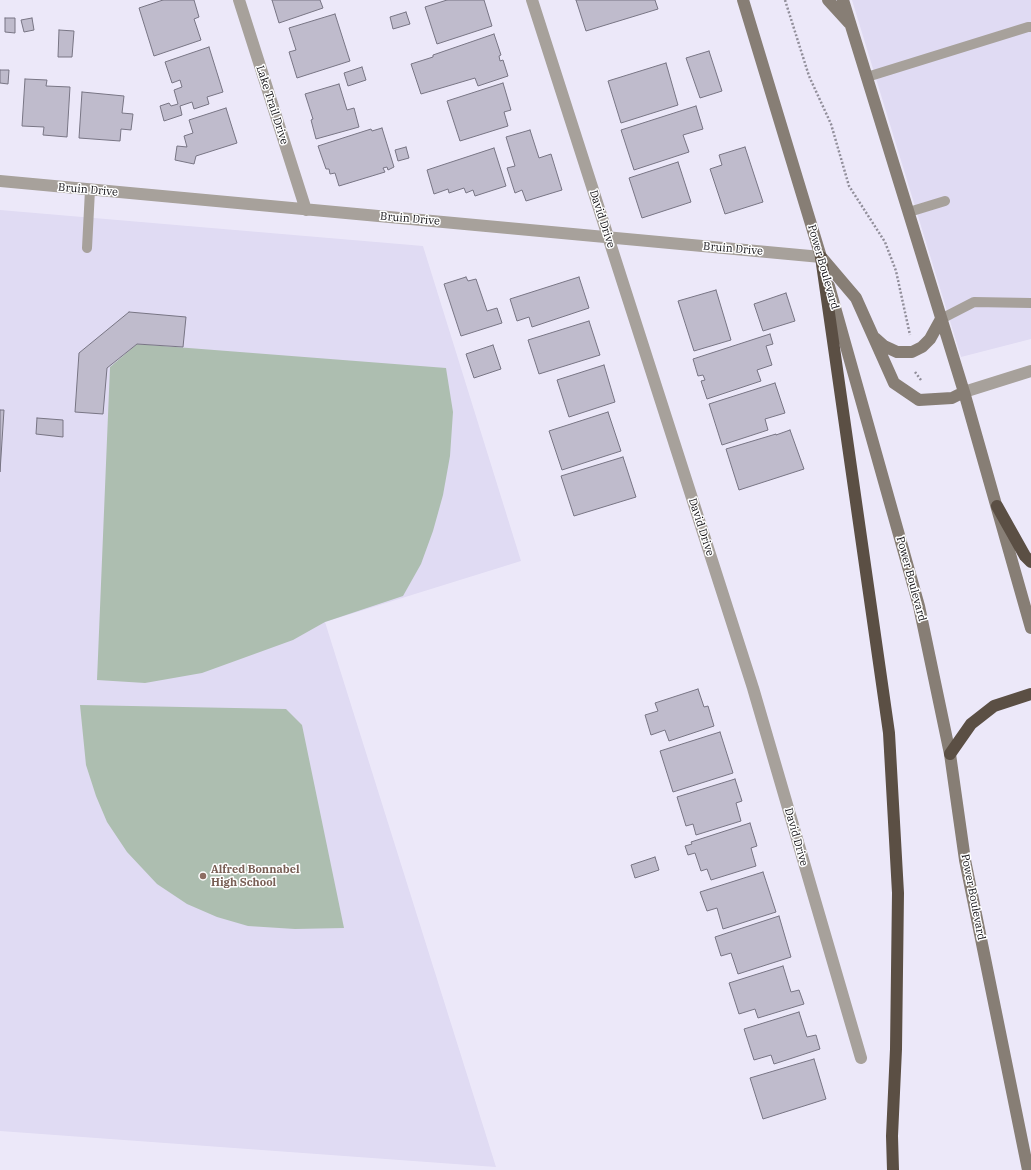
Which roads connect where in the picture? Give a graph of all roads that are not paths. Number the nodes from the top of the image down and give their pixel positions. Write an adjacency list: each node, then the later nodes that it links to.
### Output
1 (239, 0): 12 (street, Lake Trail Drive)
2 (532, 0): 14 (street, David Drive)
3 (828, 0): 6 (main road)
4 (844, 0): 6 (main road)
5 (746, 3): 16 (main road, Power Boulevard)
6 (851, 25): 8 (main road)
7 (1031, 27): 8 (lane)
8 (867, 77): 13 (main road)
9 (0, 181): 10 (street, Bruin Drive)
10 (90, 190): 12 (street, Bruin Drive); 15 (lane)
11 (945, 201): 13 (lane)
12 (306, 210): 14 (street, Bruin Drive)
13 (909, 212): 18 (main road)
14 (608, 237): 16 (street, Bruin Drive); 27 (street, David Drive)
15 (87, 248)
16 (821, 257): 19 (main road); 26 (main road, Power Boulevard); 28 (highway)
17 (1031, 303): 18 (lane)
18 (941, 319): 19 (main road); 21 (main road)
19 (873, 336): 21 (main road)
20 (1031, 371): 21 (street)
21 (964, 392): 22 (main road)
22 (997, 506): 23 (highway); 24 (main road)
23 (1031, 562)
24 (1031, 628)
25 (1031, 694): 26 (highway)
26 (950, 754): 29 (main road, Power Boulevard)
27 (861, 1058)
28 (893, 1170)
29 (1028, 1170)

